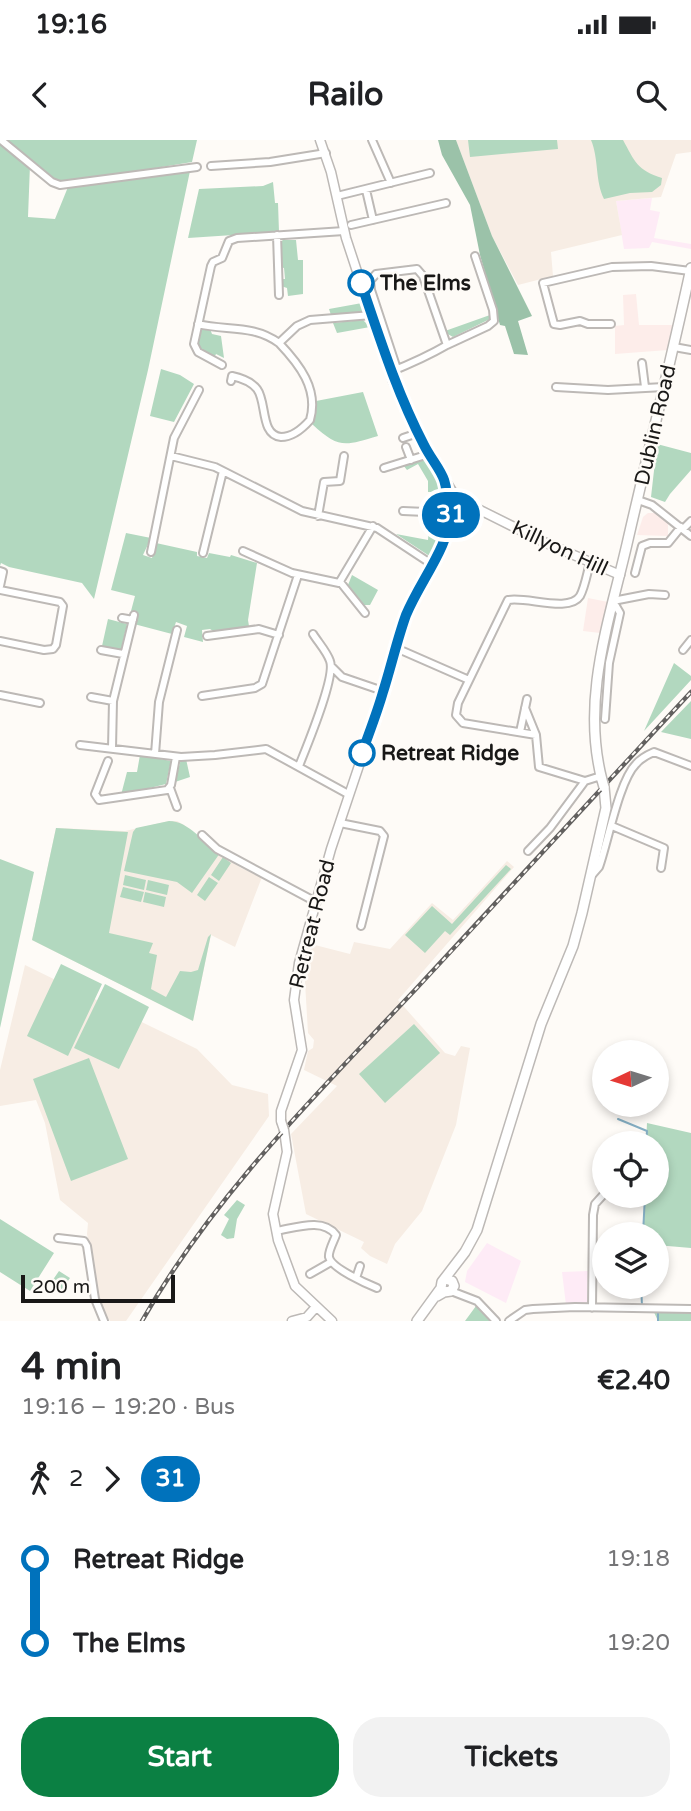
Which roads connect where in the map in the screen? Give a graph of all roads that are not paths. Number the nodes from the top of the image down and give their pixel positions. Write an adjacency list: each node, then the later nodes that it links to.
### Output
1 (1, 140): 6 (street)
2 (320, 140): 4 (street)
3 (372, 140): 8 (street)
4 (326, 153): 5 (street); 10 (street)
5 (211, 166)
6 (197, 167)
7 (430, 173): 8 (street)
8 (391, 183): 9 (street)
9 (366, 190): 10 (street); 12 (street)
10 (337, 196): 13 (street)
11 (446, 203): 12 (street)
12 (373, 219): 13 (street)
13 (348, 228): 14 (street); 18 (street)
14 (277, 235): 17 (street); 19 (street)
15 (475, 256): 22 (street)
16 (691, 270): 20 (street); 23 (main road, Dublin Road)
17 (279, 295)
18 (372, 315): 21 (street); 27 (street)
19 (198, 324): 21 (street); 26 (street)
20 (611, 324)
21 (279, 343): 28 (street)
22 (447, 345): 27 (street); 27 (street)
23 (674, 347): 24 (street); 31 (main road, Dublin Road)
24 (691, 350)
25 (642, 363): 30 (street)
26 (222, 365)
27 (394, 371): 33 (street)
28 (231, 381)
29 (556, 387): 30 (street)
30 (645, 387): 31 (street)
31 (664, 387): 40 (main road, Dublin Road)
32 (199, 390): 35 (street)
33 (418, 433): 34 (street); 37 (street)
34 (429, 454): 37 (street); 41 (street)
35 (171, 456): 39 (street); 51 (street)
36 (344, 456): 42 (street)
37 (411, 460): 38 (street)
38 (384, 468)
39 (223, 471): 45 (street); 52 (street)
40 (638, 500): 48 (street); 58 (main road, Dublin Road)
41 (454, 502): 44 (street); 53 (street, Killyon Hill); 54 (street, Retreat Road)
42 (319, 505): 43 (street); 45 (street)
43 (328, 507)
44 (403, 510)
45 (317, 516): 47 (street)
46 (691, 521): 48 (street)
47 (373, 526): 54 (street); 59 (street)
48 (682, 528): 49 (street); 56 (street)
49 (691, 536)
50 (243, 551): 57 (street)
51 (151, 552)
52 (203, 553)
53 (590, 563): 58 (street, Killyon Hill); 76 (street)
54 (432, 565): 71 (street, Retreat Road)
55 (3, 570): 60 (street)
56 (635, 573)
57 (298, 575): 59 (street); 67 (street)
58 (620, 575): 62 (main road, Dublin Road)
59 (341, 583): 63 (street)
60 (0, 588): 70 (street)
61 (665, 595): 62 (street)
62 (613, 601): 85 (street); 96 (main road, Dublin Road)
63 (365, 612)
64 (121, 618): 74 (street)
65 (177, 629): 90 (street)
66 (313, 634): 75 (street)
67 (279, 635): 68 (street); 79 (street)
68 (207, 636)
69 (691, 640): 73 (street)
70 (0, 641)
71 (396, 648): 76 (street); 77 (street, Retreat Road)
72 (101, 650): 74 (street)
73 (683, 650)
74 (123, 654): 82 (street)
75 (331, 666): 77 (street); 93 (street)
76 (469, 680): 86 (street)
77 (383, 691): 98 (street, Retreat Road)
78 (0, 695): 83 (street)
79 (202, 696)
80 (91, 697): 82 (street)
81 (527, 699): 84 (street)
82 (113, 701): 89 (street)
83 (40, 703)
84 (525, 708): 86 (street); 87 (street)
85 (605, 719)
86 (520, 732): 87 (street)
87 (536, 735): 95 (street)
88 (80, 745): 89 (street)
89 (111, 748): 90 (street)
90 (155, 754): 91 (street)
91 (176, 757): 93 (street); 97 (street)
92 (107, 761): 97 (street)
93 (299, 766): 98 (street)
94 (691, 766): 101 (street)
95 (585, 781): 96 (street); 103 (street)
96 (602, 781): 105 (main road, Dublin Road)
97 (170, 788): 99 (street)
98 (348, 794): 100 (street, Retreat Road)
99 (177, 807)
100 (340, 823): 106 (street, Retreat Road); 107 (street)
101 (612, 827): 104 (street); 105 (street)
102 (202, 835): 106 (street)
103 (528, 851)
104 (661, 868)
105 (591, 876): 115 (main road, Dublin Road)
106 (316, 902): 109 (street, Retreat Road)
107 (361, 926)
108 (594, 1208): 118 (street)
109 (276, 1231): 111 (street); 117 (street, Retreat Road)
110 (58, 1238): 120 (street)
111 (331, 1262): 113 (street); 114 (street)
112 (360, 1266): 114 (street)
113 (310, 1274)
114 (356, 1278): 116 (street)
115 (448, 1286): 123 (main road, Dublin Road); 124 (street)
116 (377, 1288)
117 (316, 1307): 121 (street); 122 (street, Retreat Road)
118 (592, 1308): 119 (street); 125 (street)
119 (691, 1309)
120 (104, 1321)
121 (292, 1321)
122 (332, 1321)
123 (417, 1321)
124 (496, 1321)
125 (509, 1321)

